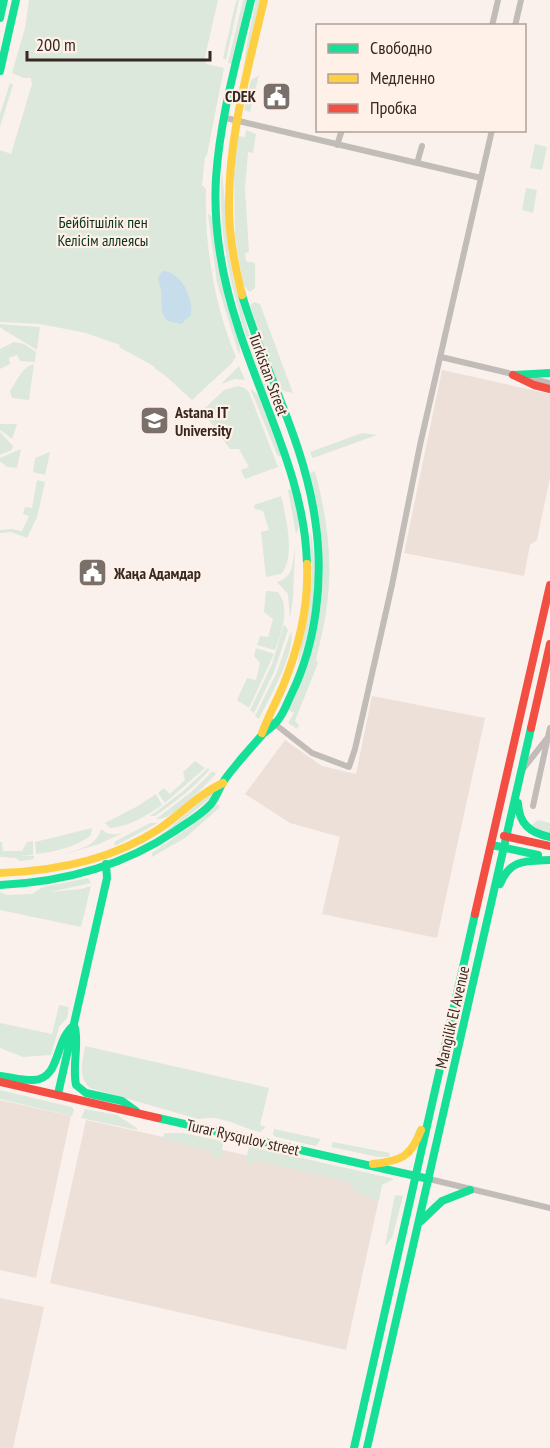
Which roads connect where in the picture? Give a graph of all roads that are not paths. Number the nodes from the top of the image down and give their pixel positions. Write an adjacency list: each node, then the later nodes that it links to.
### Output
1 (4, 0): 7 (street)
2 (16, 0): 10 (street)
3 (251, 0): 11 (street, Turkistan Street)
4 (264, 0): 12 (street, Turkistan Street)
5 (498, 0): 8 (street)
6 (521, 0): 9 (street)
7 (0, 18)
8 (492, 24)
9 (515, 24)
10 (0, 71)
11 (225, 118): 12 (street); 26 (street, Turkistan Street)
12 (237, 121): 15 (street); 27 (street, Turkistan Street)
13 (341, 132): 15 (street)
14 (492, 132): 18 (street)
15 (337, 145): 17 (street)
16 (422, 146): 17 (street)
17 (417, 163): 18 (street)
18 (481, 178): 19 (street)
19 (441, 357): 21 (street); 27 (street)
20 (550, 373): 21 (street)
21 (513, 375): 22 (street); 23 (street)
22 (550, 383)
23 (550, 389)
24 (550, 585): 34 (street, Mangilik El Avenue)
25 (550, 644): 31 (street, Mangilik El Avenue)
26 (267, 718): 27 (street); 29 (street, Turkistan Street)
27 (275, 724): 29 (street, Turkistan Street)
28 (550, 728): 30 (street)
29 (262, 734): 32 (street, Turkistan Street)
30 (548, 736): 31 (street); 33 (street)
31 (520, 775): 35 (street, Mangilik El Avenue); 36 (street)
32 (223, 783): 40 (street, Turkistan Street); 42 (street, Turkistan Street)
33 (533, 806)
34 (495, 834): 35 (street); 37 (street, Mangilik El Avenue)
35 (507, 837): 38 (street); 39 (street, Mangilik El Avenue)
36 (550, 837)
37 (492, 845): 39 (street); 48 (street, Mangilik El Avenue)
38 (550, 846)
39 (505, 848): 41 (street); 45 (street, Mangilik El Avenue)
40 (103, 856): 42 (street); 43 (street, Turkistan Street)
41 (550, 858): 45 (street)
42 (107, 867): 44 (street, Turkistan Street); 46 (street)
43 (0, 873)
44 (0, 885)
45 (489, 912): 54 (street, Mangilik El Avenue)
46 (74, 1025): 47 (street); 50 (street); 51 (street)
47 (0, 1076)
48 (437, 1082): 52 (street); 53 (street, Mangilik El Avenue)
49 (0, 1083): 50 (street, Turar Rysqulov street)
50 (58, 1094): 51 (street, Turar Rysqulov street)
51 (142, 1114): 52 (street, Turar Rysqulov street)
52 (361, 1164): 53 (street, Turar Rysqulov street)
53 (416, 1176): 54 (street, Turar Rysqulov street); 58 (street, Mangilik El Avenue)
54 (429, 1179): 55 (street); 57 (street, Mangilik El Avenue)
55 (470, 1190): 56 (street); 57 (street)
56 (550, 1208)
57 (419, 1224): 59 (street, Mangilik El Avenue)
58 (354, 1448)
59 (367, 1448)

